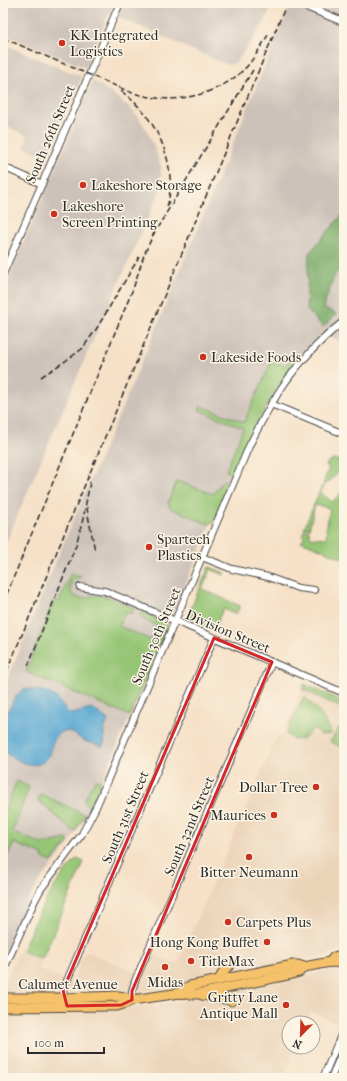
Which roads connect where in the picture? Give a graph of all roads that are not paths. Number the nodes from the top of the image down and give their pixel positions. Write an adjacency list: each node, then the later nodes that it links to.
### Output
1 (120, 3): 5 (street, South 26th Street)
2 (298, 3): 3 (street)
3 (344, 22)
4 (3, 167): 5 (street)
5 (42, 184): 6 (street, South 26th Street)
6 (3, 274)
7 (344, 321): 8 (street, South 30th Street)
8 (271, 404): 9 (street); 10 (street, South 30th Street)
9 (344, 434)
10 (202, 557): 12 (street); 13 (street, South 30th Street)
11 (80, 587): 13 (street, Division Street)
12 (314, 590)
13 (176, 621): 14 (street, Division Street); 21 (street, South 30th Street)
14 (214, 638): 15 (street, Division Street); 29 (street, South 31st Street)
15 (272, 662): 16 (street, Division Street); 27 (street, South 32nd Street)
16 (344, 694)
17 (344, 954): 18 (main road, Calumet Avenue)
18 (330, 962): 19 (main road, Calumet Avenue); 23 (main road, Calumet Avenue)
19 (344, 963)
20 (230, 965): 22 (main road)
21 (3, 971)
22 (219, 980): 23 (main road, Calumet Avenue); 24 (main road, Calumet Avenue)
23 (235, 981): 25 (main road, Calumet Avenue)
24 (180, 993): 25 (main road, Calumet Avenue); 27 (main road, Calumet Avenue)
25 (199, 994): 28 (main road)
26 (3, 998): 29 (main road, Calumet Avenue)
27 (132, 1000): 29 (main road, Calumet Avenue)
28 (231, 1001)
29 (66, 1002): 30 (main road, Calumet Avenue)
30 (3, 1007)
31 (344, 1028): 33 (street)
32 (344, 1048): 34 (street)
33 (324, 1075): 34 (street)
34 (334, 1077)

